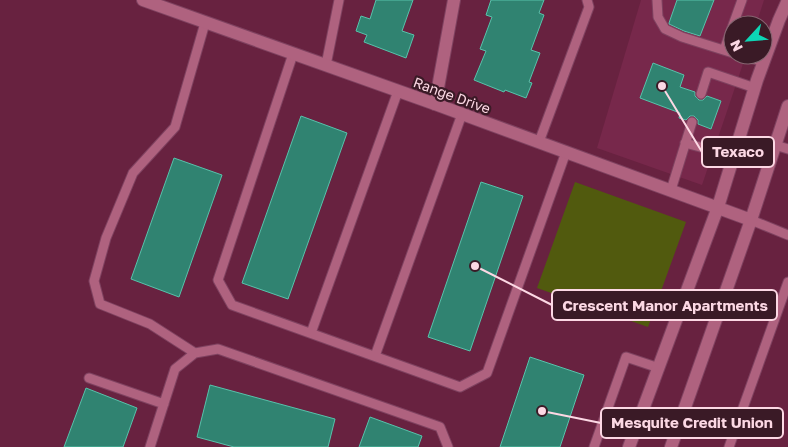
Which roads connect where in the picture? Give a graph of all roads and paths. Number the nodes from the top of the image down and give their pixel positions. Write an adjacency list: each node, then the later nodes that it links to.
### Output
1 (142, 0): 9 (main road, Range Drive)
2 (339, 0): 14 (lane)
3 (454, 0): 18 (main road)
4 (587, 0): 22 (lane)
5 (657, 0): 11 (lane)
6 (742, 0): 8 (lane)
7 (788, 0): 10 (main road)
8 (737, 15)
9 (206, 22): 12 (main road, Range Drive); 34 (lane)
10 (773, 39)
11 (723, 49)
12 (293, 54): 14 (main road, Range Drive); 33 (lane)
13 (763, 65): 15 (main road)
14 (326, 66): 16 (main road, Range Drive)
15 (755, 88): 17 (lane); 27 (main road)
16 (398, 91): 18 (main road, Range Drive); 33 (lane)
17 (701, 94)
18 (435, 104): 20 (main road, Range Drive)
19 (788, 106): 24 (main road)
20 (462, 114): 22 (main road, Range Drive); 35 (lane)
21 (692, 122): 23 (lane)
22 (539, 142): 26 (main road, Range Drive)
23 (685, 143): 27 (lane); 28 (lane)
24 (775, 145): 25 (lane); 30 (main road)
25 (788, 149)
26 (566, 152): 28 (main road, Range Drive); 35 (lane)
27 (734, 156): 29 (main road)
28 (670, 190): 29 (main road, Range Drive)
29 (718, 207): 30 (main road, Range Drive); 36 (main road)
30 (751, 220): 31 (lane); 43 (main road)
31 (788, 235)
32 (788, 282): 44 (lane)
33 (311, 333): 35 (lane)
34 (195, 353): 38 (lane); 40 (lane)
35 (375, 356)
36 (659, 368): 41 (lane); 42 (main road)
37 (89, 378): 38 (lane)
38 (164, 404): 39 (lane)
39 (150, 447)
40 (448, 447)
41 (594, 447)
42 (629, 447)
43 (671, 447)
44 (729, 447)

